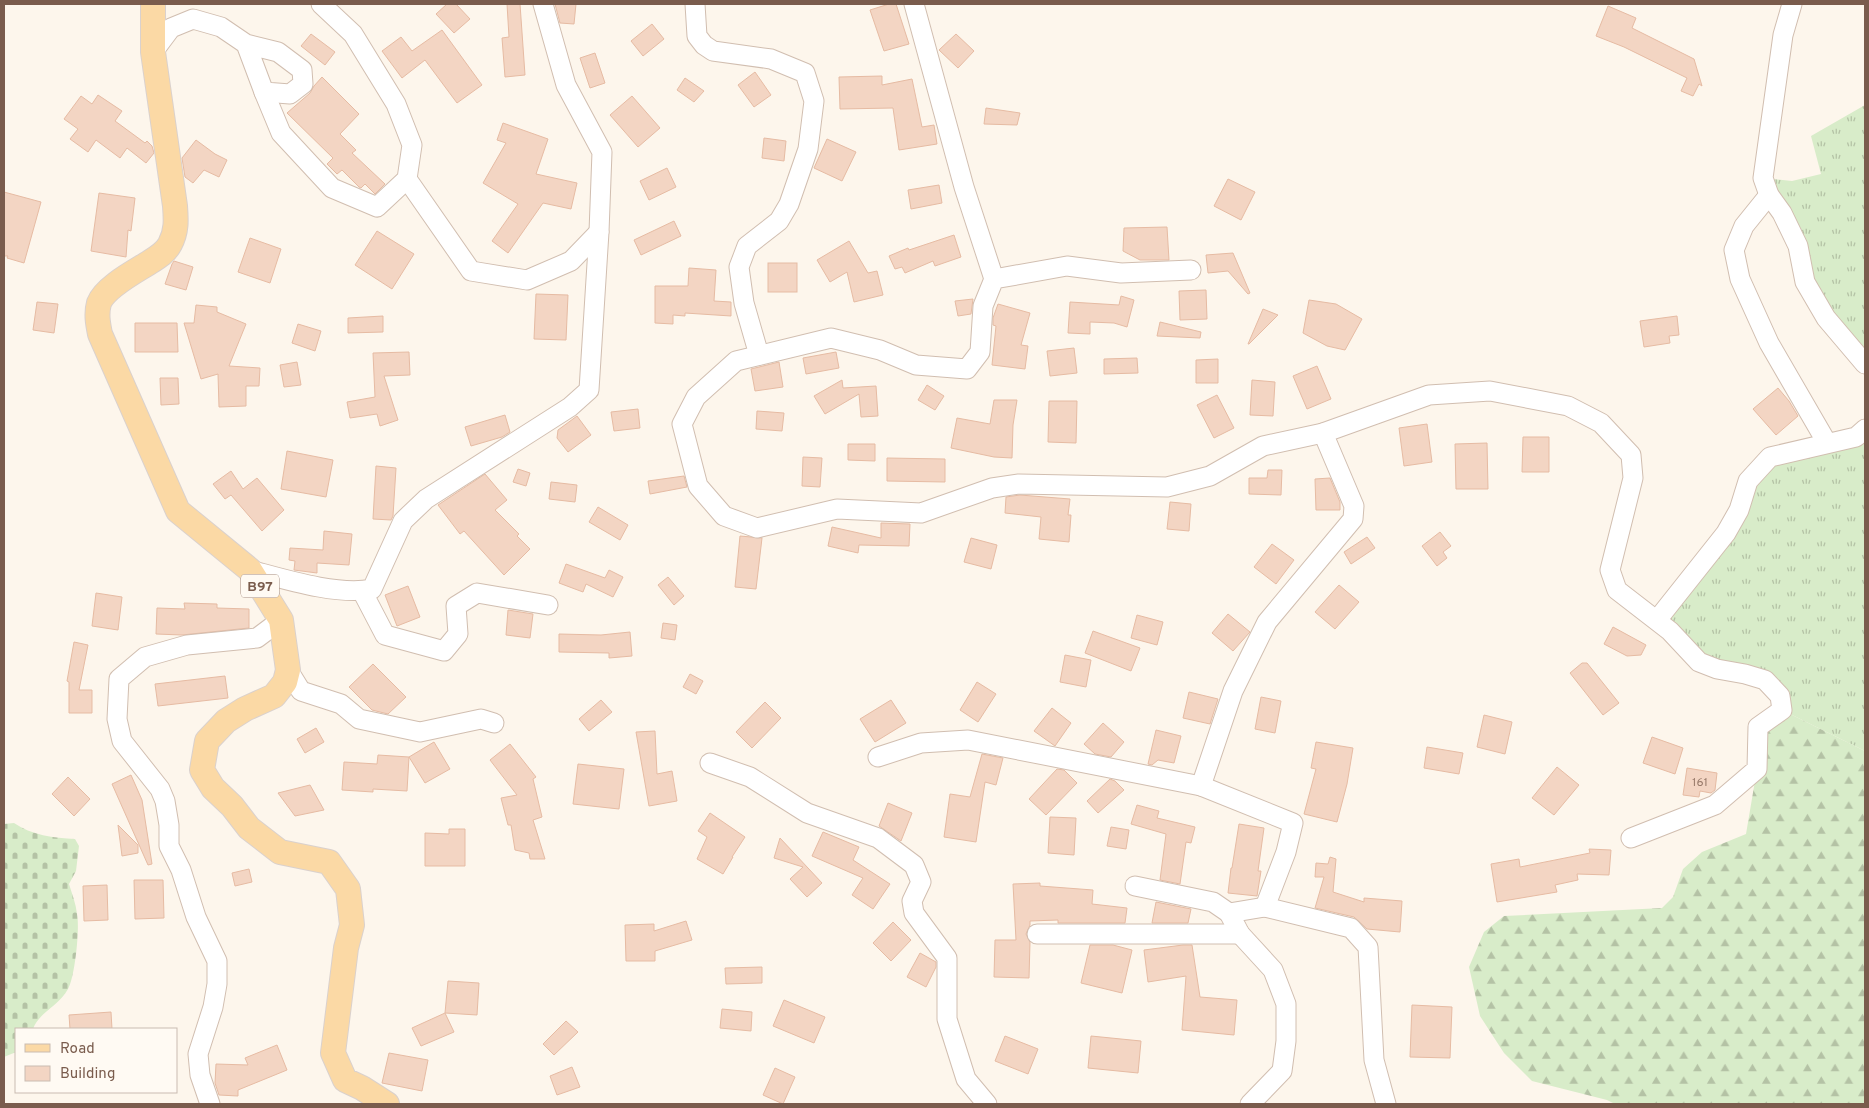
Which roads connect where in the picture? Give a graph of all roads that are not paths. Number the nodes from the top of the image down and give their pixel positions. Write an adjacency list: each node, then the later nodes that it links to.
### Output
1 (153, 4): 8 (main road, B97)
2 (322, 4): 10 (street)
3 (543, 4): 12 (street)
4 (695, 4): 15 (street)
5 (914, 4): 14 (street)
6 (1792, 4): 11 (street)
7 (246, 44): 8 (street); 9 (street); 9 (street)
8 (153, 52): 20 (main road, B97)
9 (264, 92): 10 (street)
10 (407, 179): 12 (street)
11 (1770, 196): 16 (street); 19 (street)
12 (600, 232): 21 (street)
13 (1191, 270): 14 (street)
14 (994, 279): 15 (street)
15 (759, 355): 18 (street)
16 (1865, 364)
17 (1865, 429): 19 (street)
18 (1323, 433): 24 (street); 29 (street)
19 (1827, 444): 24 (street)
20 (250, 570): 21 (street); 23 (main road, B97)
21 (362, 591): 22 (street)
22 (548, 605)
23 (281, 620): 25 (main road, B97); 36 (street)
24 (1657, 620): 30 (street)
25 (288, 670): 26 (street); 37 (main road)
26 (494, 723)
27 (878, 757): 29 (street)
28 (710, 763): 38 (street)
29 (1201, 786): 32 (street)
30 (1631, 838)
31 (1134, 886): 33 (street)
32 (1265, 906): 33 (street); 40 (street)
33 (1228, 912): 35 (street)
34 (1037, 934): 35 (street)
35 (1240, 934): 39 (street)
36 (210, 1104)
37 (388, 1104)
38 (986, 1104)
39 (1250, 1104)
40 (1386, 1104)

